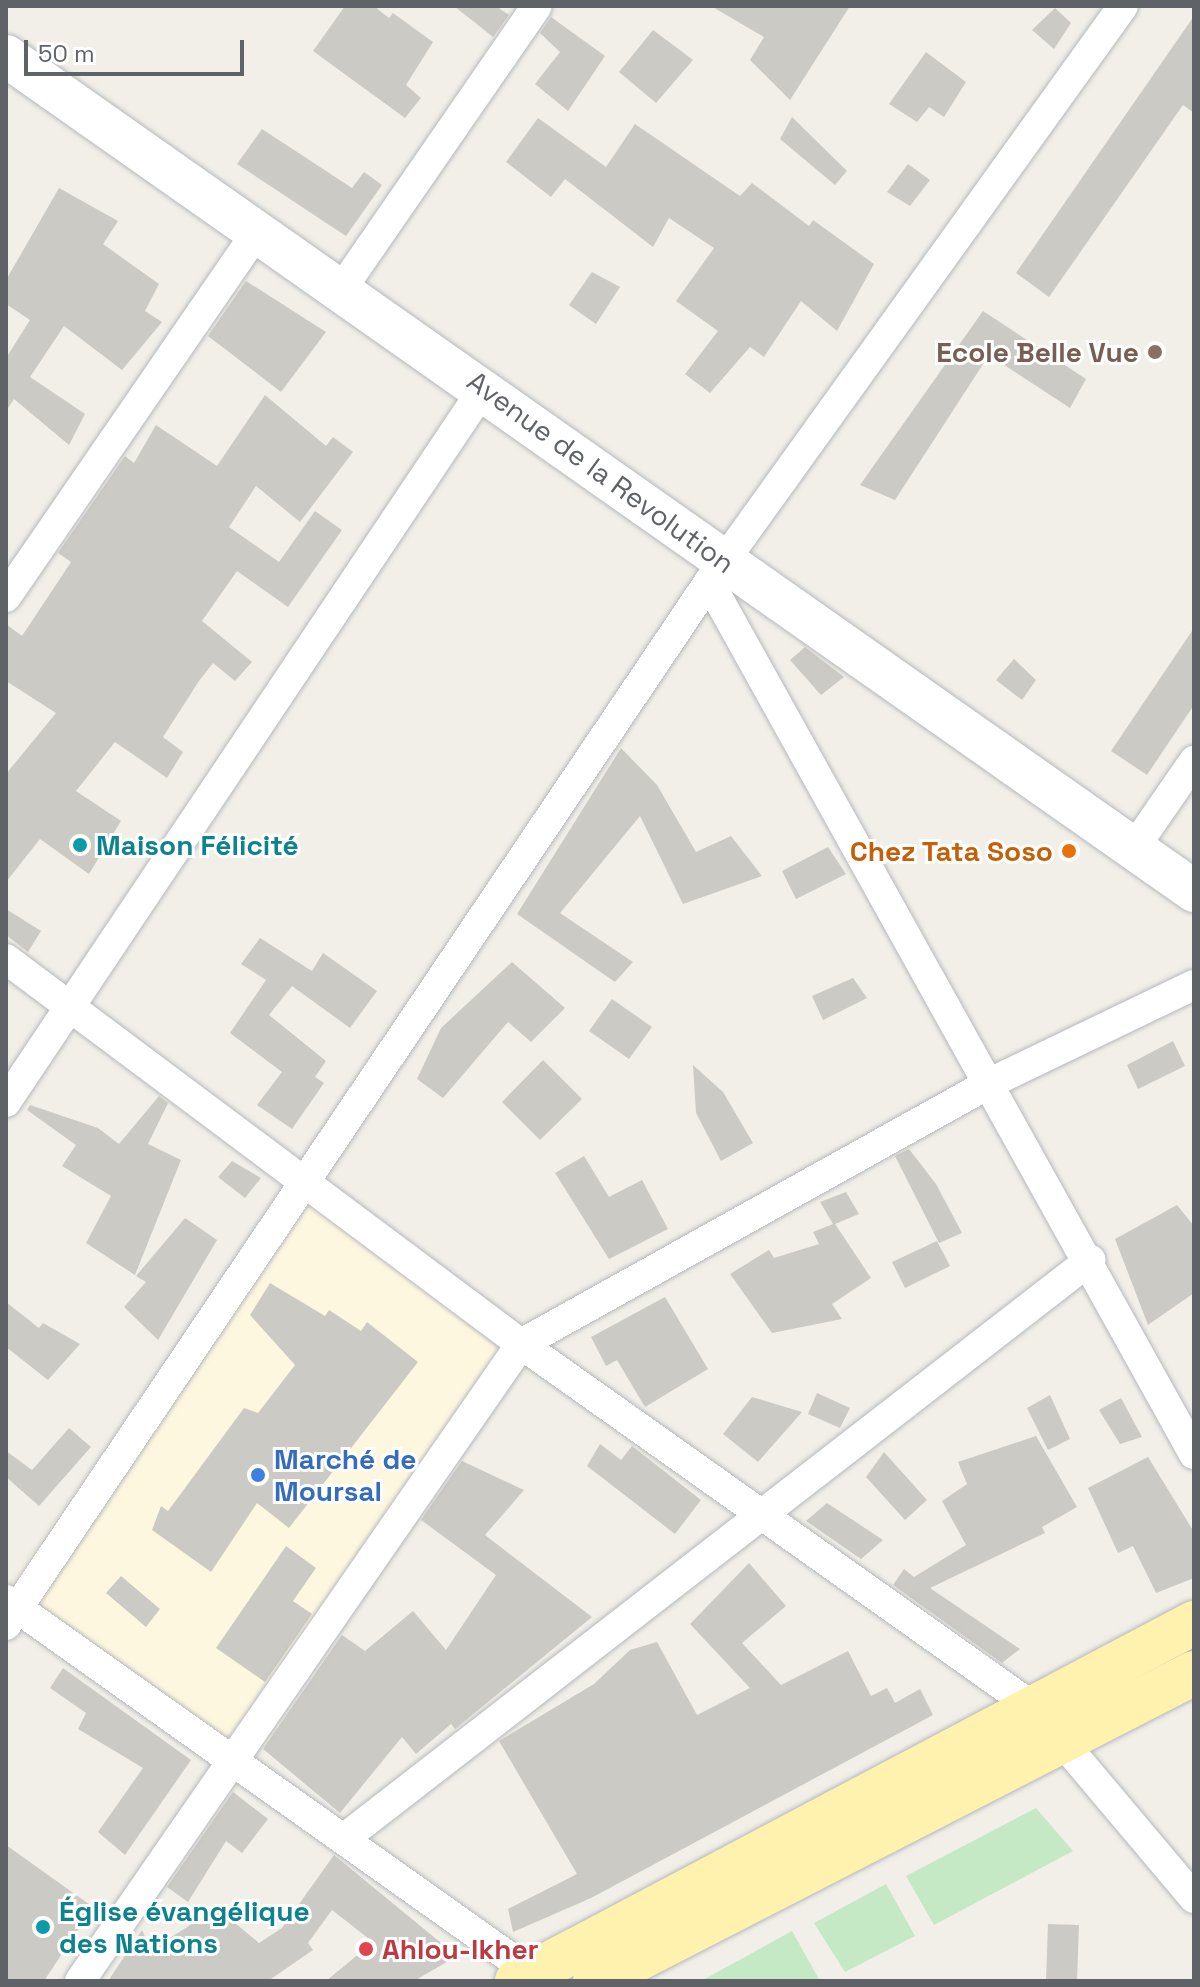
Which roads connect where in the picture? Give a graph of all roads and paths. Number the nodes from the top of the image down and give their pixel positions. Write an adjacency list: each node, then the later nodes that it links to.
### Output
1 (537, 6): 5 (street)
2 (1123, 6): 7 (street)
3 (11, 69): 4 (street, Avenue de la Revolution)
4 (260, 228): 5 (street, Avenue de la Revolution); 8 (street)
5 (343, 287): 6 (street, Avenue de la Revolution)
6 (484, 388): 7 (street, Avenue de la Revolution); 14 (street)
7 (716, 572): 10 (street, Avenue de la Revolution); 15 (street); 17 (street)
8 (6, 597)
9 (1194, 761): 10 (street)
10 (1134, 848): 11 (street, Avenue de la Revolution)
11 (1194, 891)
12 (6, 959): 14 (street)
13 (1194, 985): 15 (street)
14 (70, 1006): 16 (street); 17 (street)
15 (990, 1083): 18 (street); 19 (street)
16 (6, 1102)
17 (303, 1177): 19 (street); 22 (street)
18 (1090, 1260): 20 (street); 21 (street)
19 (521, 1344): 21 (street); 27 (street)
20 (1194, 1454)
21 (760, 1513): 25 (street); 28 (street)
22 (10, 1611): 27 (street)
23 (1194, 1623): 25 (main road)
24 (1194, 1673): 26 (main road)
25 (1033, 1707): 26 (street); 30 (main road)
26 (1065, 1742): 29 (street); 32 (main road)
27 (230, 1756): 28 (street); 31 (street)
28 (346, 1837): 30 (street)
29 (1194, 1898)
30 (532, 1978)
31 (80, 1981)
32 (595, 1981)

